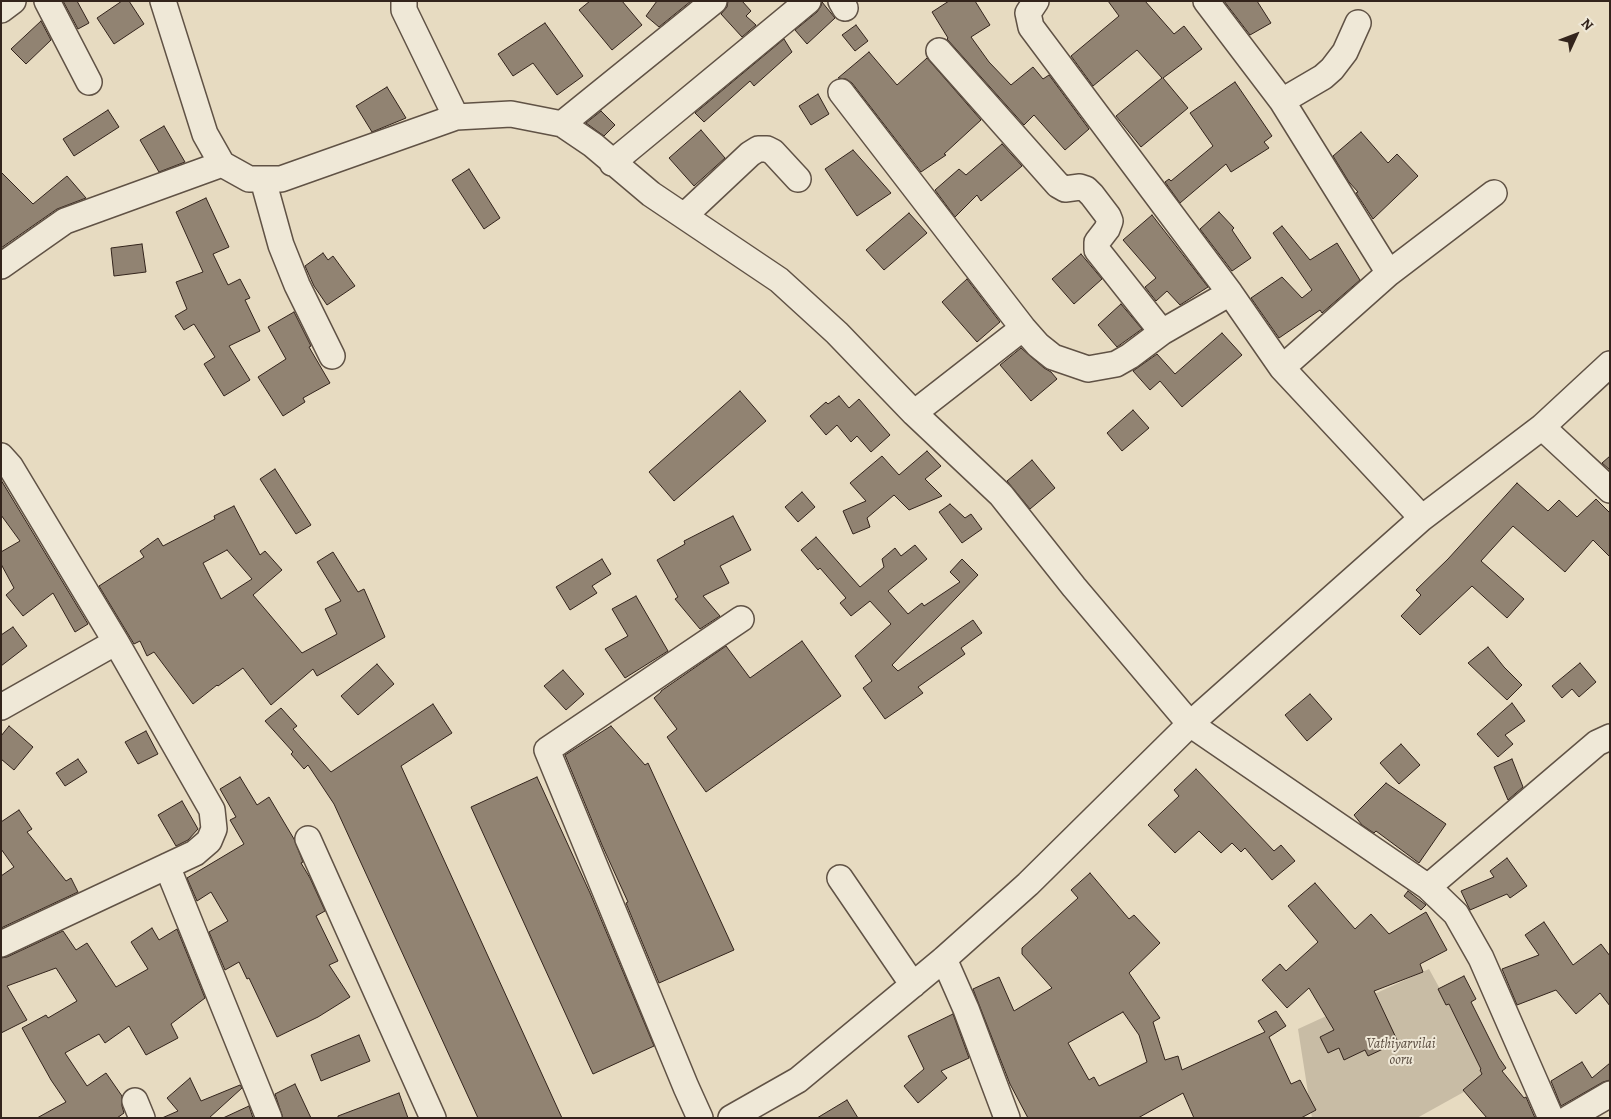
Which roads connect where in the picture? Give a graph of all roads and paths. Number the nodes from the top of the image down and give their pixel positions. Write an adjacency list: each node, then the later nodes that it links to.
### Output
1 (13, 1): 9 (street)
2 (47, 1): 12 (street)
3 (163, 1): 18 (street)
4 (404, 1): 15 (street)
5 (714, 1): 16 (street)
6 (808, 1): 17 (street)
7 (1036, 1): 25 (street)
8 (1206, 1): 14 (street)
9 (1, 10)
10 (1358, 24): 14 (street)
11 (939, 51): 27 (street)
12 (89, 82)
13 (841, 92): 26 (street)
14 (1282, 101): 24 (street)
15 (456, 117): 16 (street); 20 (street)
16 (562, 124): 17 (street)
17 (612, 163): 22 (street)
18 (222, 164): 20 (street); 23 (street)
19 (798, 179): 22 (street)
20 (263, 180): 28 (street)
21 (1494, 193): 24 (street)
22 (684, 216): 31 (street)
23 (1, 266)
24 (1389, 273): 30 (street)
25 (1230, 293): 27 (street); 30 (street)
26 (1023, 328): 27 (street); 31 (street)
27 (1162, 332)
28 (332, 356)
29 (1610, 364): 32 (street)
30 (1282, 368): 35 (street)
31 (914, 413): 39 (street)
32 (1542, 427): 34 (street); 35 (street)
33 (1, 456): 37 (street)
34 (1610, 490)
35 (1422, 518): 39 (street)
36 (741, 620): 49 (street)
37 (116, 642): 38 (street); 42 (street)
38 (1, 707)
39 (1190, 724): 44 (street); 46 (street)
40 (1610, 737): 44 (street)
41 (308, 839): 51 (street)
42 (167, 866): 45 (street); 50 (street)
43 (840, 878): 47 (street)
44 (1428, 887): 54 (street)
45 (1, 944)
46 (944, 959): 47 (street); 53 (street)
47 (913, 985): 52 (street)
48 (1610, 1094): 55 (street)
49 (694, 1105)
50 (269, 1118)
51 (433, 1118)
52 (731, 1118)
53 (1007, 1118)
54 (1552, 1118)
55 (1569, 1118)

